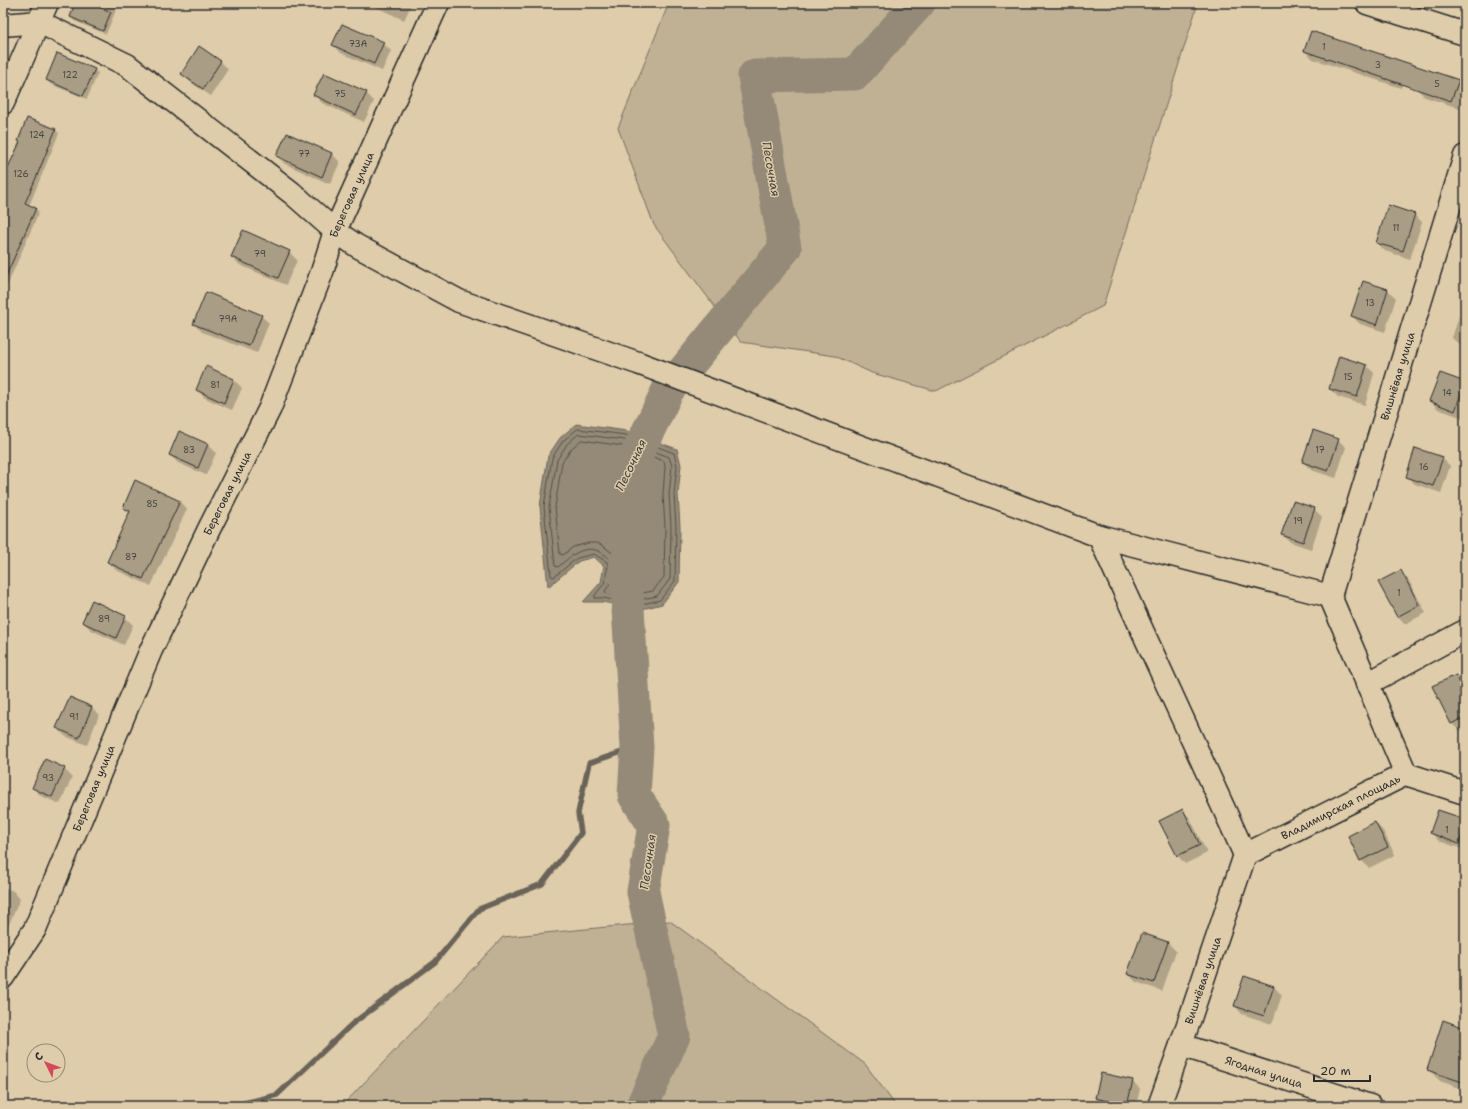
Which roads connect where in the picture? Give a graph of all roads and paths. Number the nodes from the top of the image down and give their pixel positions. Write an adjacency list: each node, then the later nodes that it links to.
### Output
1 (438, 3): 8 (street, Береговая улица)
2 (1367, 3): 5 (street)
3 (43, 13): 4 (street); 6 (street); 8 (street)
4 (3, 25)
5 (1465, 34)
6 (3, 103)
7 (1465, 156): 10 (street, Вишнёвая улица)
8 (335, 231): 9 (street); 16 (street, Береговая улица)
9 (1100, 536): 10 (street); 15 (street)
10 (1330, 596): 12 (street, Владимирская площадь)
11 (1465, 631): 12 (street)
12 (1368, 684): 13 (street, Владимирская площадь)
13 (1406, 774): 14 (street); 15 (street, Владимирская площадь)
14 (1465, 793)
15 (1245, 854): 17 (street, Вишнёвая улица)
16 (3, 976)
17 (1181, 1045): 18 (street, Вишнёвая улица); 19 (street, Ягодная улица)
18 (1159, 1106)
19 (1370, 1106)

